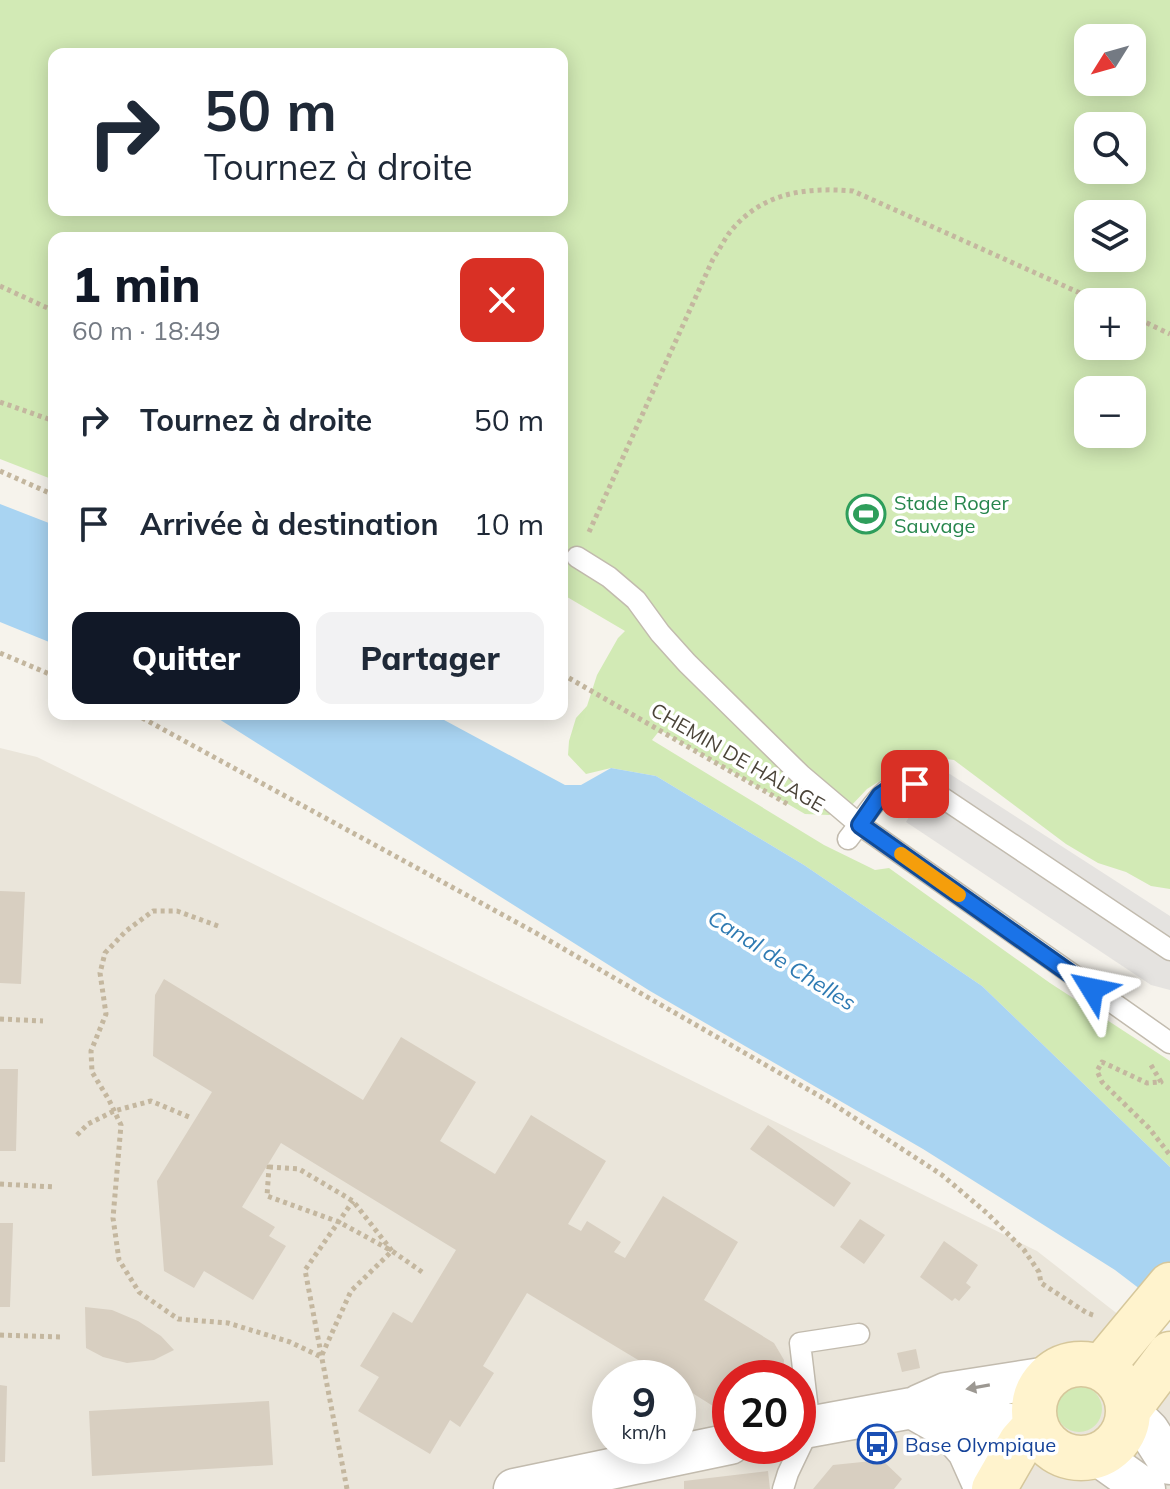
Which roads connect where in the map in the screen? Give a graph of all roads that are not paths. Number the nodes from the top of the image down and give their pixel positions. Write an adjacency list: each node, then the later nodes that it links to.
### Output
1 (577, 557): 2 (lane)
2 (854, 832): 3 (lane); 4 (lane)
3 (1170, 950)
4 (1170, 1043)
5 (1170, 1285): 9 (main road)
6 (859, 1334): 8 (lane)
7 (1170, 1354): 12 (main road)
8 (801, 1360)
9 (1101, 1368): 10 (main road); 12 (main road)
10 (1048, 1377): 11 (street, one-way to 11); 13 (main road)
11 (912, 1408): 13 (street); 14 (street); 21 (street)
12 (1128, 1410): 16 (main road); 18 (street)
13 (1036, 1425): 16 (main road); 22 (main road)
14 (816, 1426)
15 (712, 1448): 19 (street)
16 (1086, 1456): 23 (main road); 24 (street)
17 (791, 1464): 20 (lane)
18 (1170, 1464)
19 (514, 1489)
20 (783, 1489)
21 (985, 1489)
22 (994, 1489)
23 (1009, 1489)
24 (1145, 1489)

